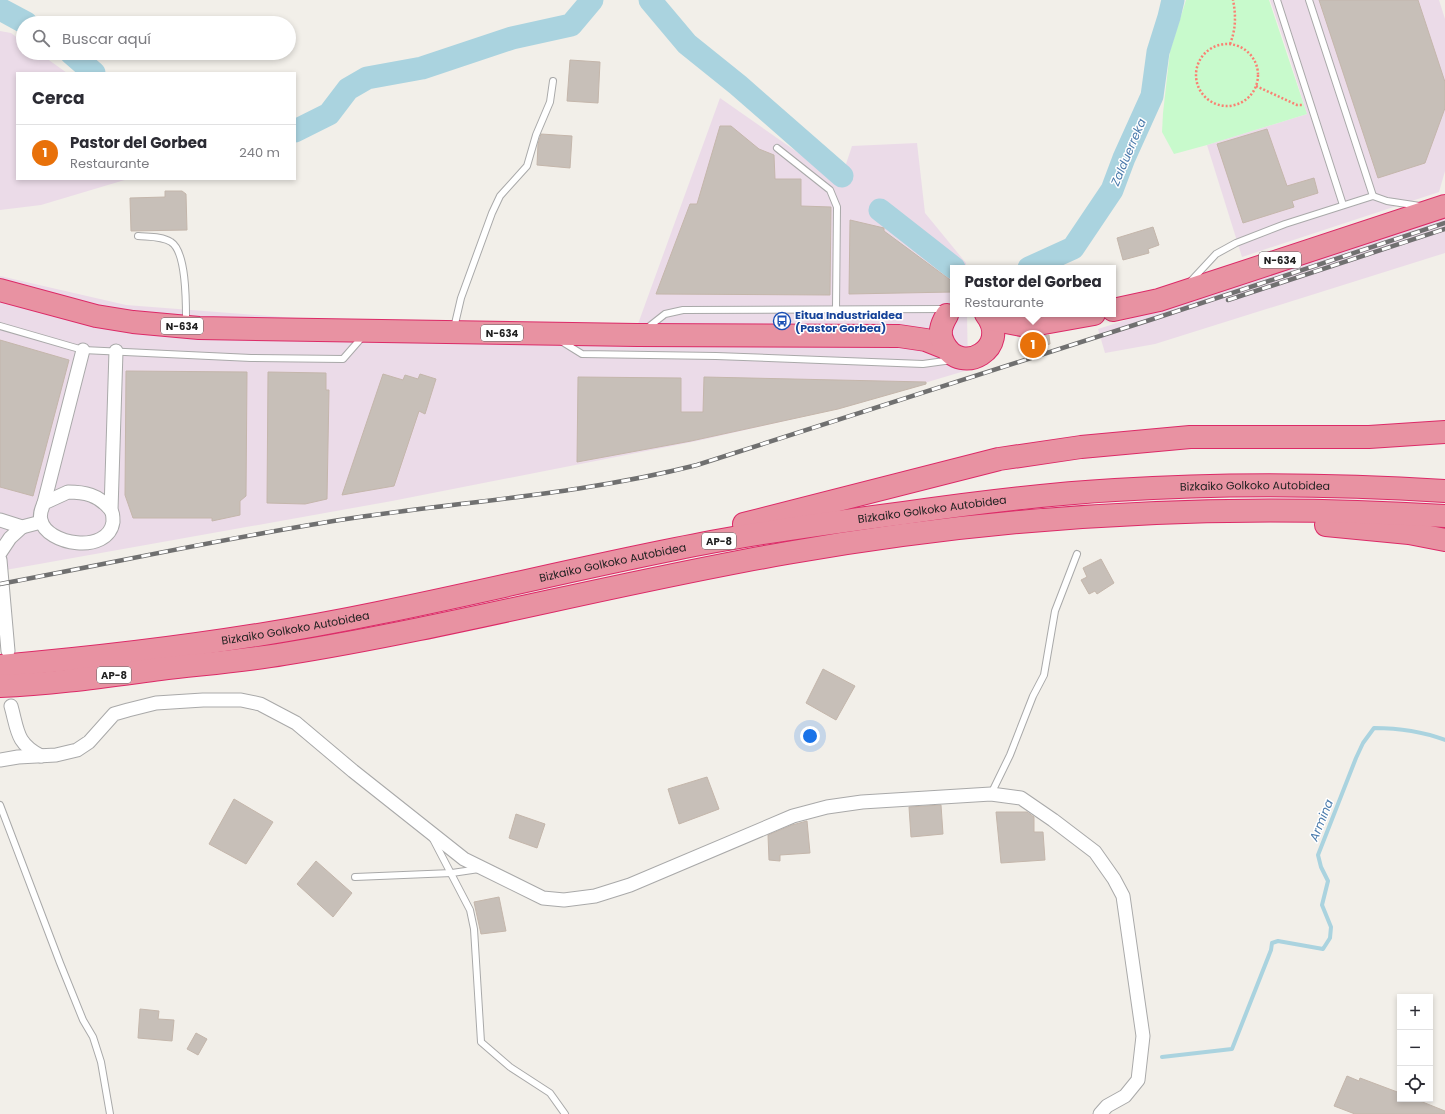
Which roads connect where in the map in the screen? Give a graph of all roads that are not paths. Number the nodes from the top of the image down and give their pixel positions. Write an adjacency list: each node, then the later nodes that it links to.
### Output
1 (1277, 0): 6 (lane)
2 (1309, 0): 5 (lane)
3 (553, 80): 22 (lane)
4 (777, 148): 11 (lane)
5 (1373, 196): 6 (lane); 7 (lane)
6 (1343, 205): 10 (lane)
7 (1443, 207): 10 (highway, N-634)
8 (138, 236): 19 (lane)
9 (0, 290): 19 (highway, N-634)
10 (1180, 293): 12 (highway, N-634)
11 (836, 309): 13 (lane); 24 (lane)
12 (1116, 309)
13 (950, 311)
14 (950, 312): 25 (highway, N-634)
15 (950, 312): 27 (highway)
16 (988, 317): 20 (highway); 26 (highway)
17 (1077, 317): 20 (highway)
18 (0, 326): 28 (lane)
19 (186, 326): 21 (highway, N-634)
20 (1027, 326): 26 (highway)
21 (368, 331): 22 (highway, N-634); 29 (lane)
22 (454, 332): 23 (highway, N-634)
23 (550, 334): 24 (highway, N-634); 30 (lane)
24 (637, 335): 25 (highway, N-634)
25 (899, 336): 27 (highway, N-634)
26 (990, 346): 30 (highway)
27 (946, 348): 30 (highway, N-634)
28 (83, 350): 29 (lane); 33 (street)
29 (116, 351): 34 (street)
30 (964, 359)
31 (1445, 432): 44 (highway)
32 (1445, 491): 44 (highway, Bizkaiko Golkoko Autobidea / AP-8)
33 (44, 503): 34 (street); 38 (street)
34 (111, 510): 38 (street)
35 (1234, 512): 36 (highway, Bizkaiko Golkoko Autobidea / AP-8); 40 (highway); 46 (highway, Bizkaiko Golkoko Autobidea / AP-8)
36 (1445, 516)
37 (0, 520): 39 (street)
38 (41, 522): 39 (street)
39 (22, 527): 41 (street)
40 (1445, 540)
41 (0, 553)
42 (1077, 554): 51 (lane)
43 (0, 560): 45 (street)
44 (581, 567): 45 (highway, Bizkaiko Golkoko Autobidea / AP-8)
45 (4, 658)
46 (0, 686)
47 (11, 706): 48 (street)
48 (20, 740): 49 (street); 50 (street)
49 (41, 756): 50 (street); 53 (street)
50 (0, 759)
51 (991, 794): 54 (street); 59 (street)
52 (0, 805): 57 (lane)
53 (429, 832): 54 (street); 55 (lane)
54 (482, 868): 55 (lane)
55 (452, 873): 56 (lane); 58 (lane)
56 (355, 877)
57 (110, 1114)
58 (565, 1114)
59 (1100, 1114)

